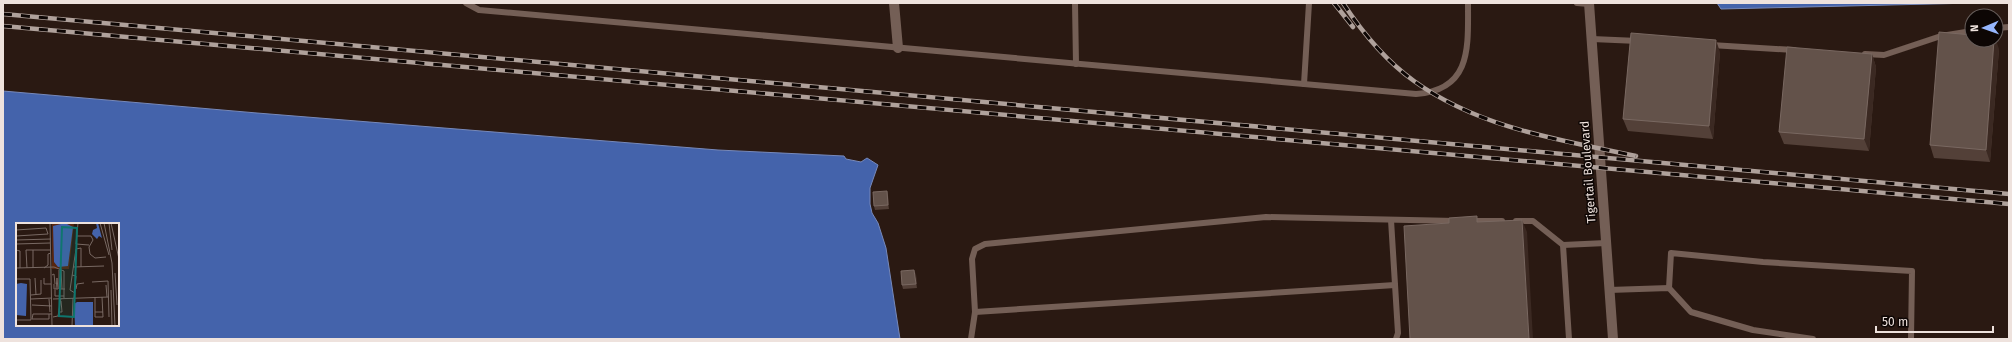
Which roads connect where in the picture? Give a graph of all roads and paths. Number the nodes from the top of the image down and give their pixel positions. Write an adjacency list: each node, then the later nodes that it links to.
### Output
1 (466, 3): 12 (lane)
2 (894, 3): 12 (street)
3 (1075, 3): 15 (lane)
4 (1309, 3): 16 (lane)
5 (1468, 3): 16 (lane)
6 (1577, 3): 7 (lane)
7 (1589, 3): 9 (street, Tigertail Boulevard)
8 (1964, 33): 14 (lane)
9 (1592, 39): 10 (lane); 18 (street, Tigertail Boulevard)
10 (1647, 42)
11 (1702, 45): 13 (lane)
12 (898, 48): 15 (lane)
13 (1797, 50)
14 (1860, 54)
15 (1076, 64): 16 (lane)
16 (1304, 84)
17 (1391, 220): 19 (lane); 20 (lane); 23 (lane)
18 (1606, 243): 19 (lane); 22 (street, Tigertail Boulevard)
19 (1563, 245): 26 (lane)
20 (1395, 285): 23 (lane); 25 (lane)
21 (1669, 288): 22 (lane); 28 (lane); 29 (lane)
22 (1609, 290): 27 (street, Tigertail Boulevard)
23 (975, 312): 24 (lane)
24 (971, 339)
25 (1396, 339)
26 (1569, 339)
27 (1613, 339)
28 (1813, 339)
29 (1911, 339)

